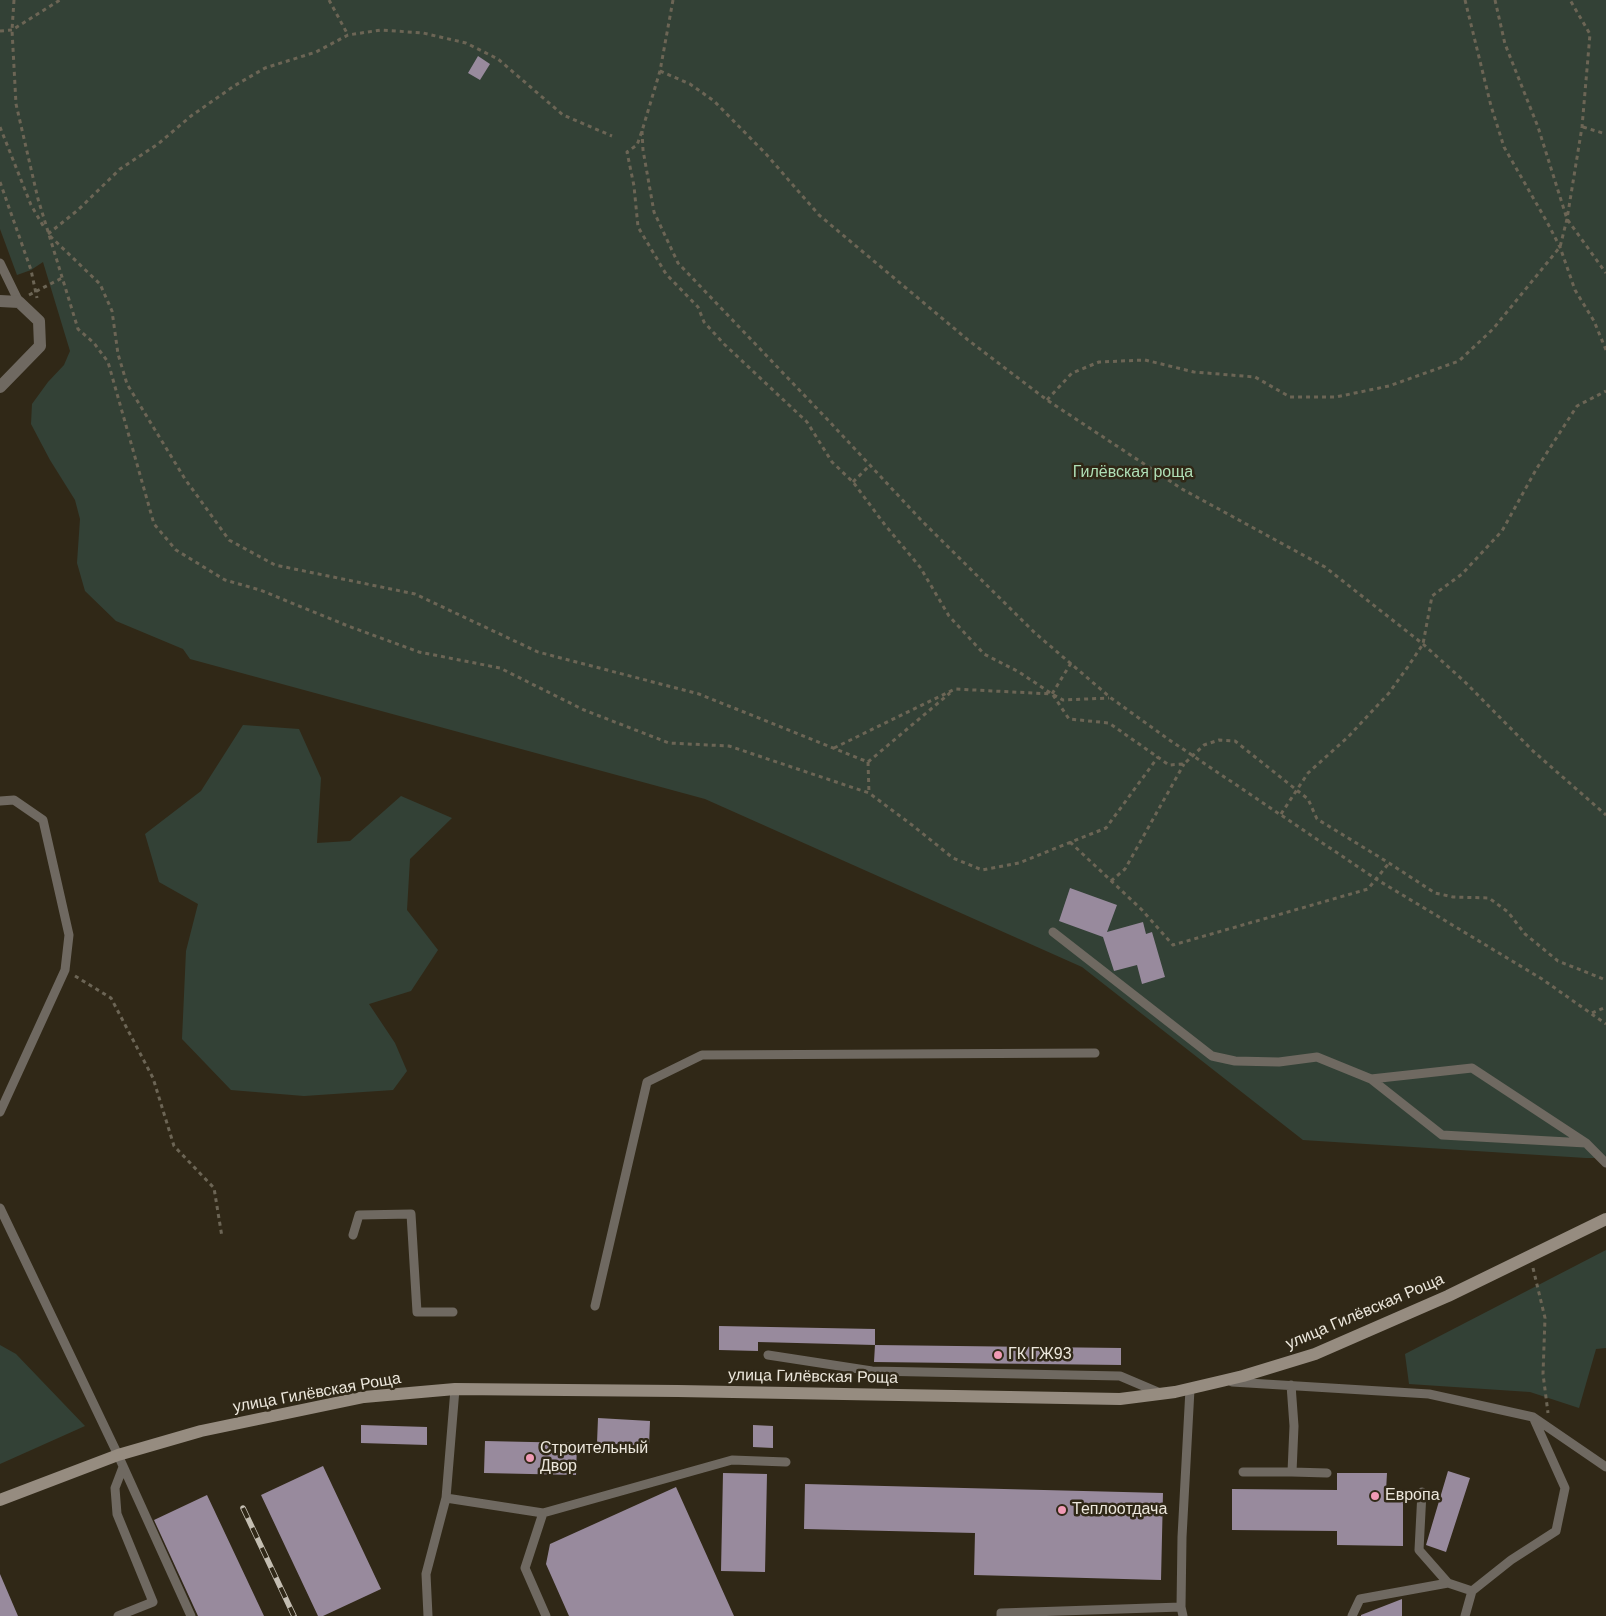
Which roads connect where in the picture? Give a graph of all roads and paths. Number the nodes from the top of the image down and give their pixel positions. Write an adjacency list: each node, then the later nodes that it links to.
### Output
1 (14, 0): 8 (path)
2 (60, 0): 8 (path)
3 (329, 0): 10 (path)
4 (673, 0): 11 (path)
5 (1466, 0): 20 (path)
6 (1495, 0): 18 (path)
7 (1570, 0): 13 (path)
8 (12, 30): 9 (path); 19 (path)
9 (0, 31)
10 (348, 35): 16 (path); 19 (path)
11 (660, 71): 14 (path); 31 (path)
12 (0, 127): 19 (path)
13 (1582, 127): 15 (path); 18 (path)
14 (642, 131): 32 (path); 33 (path)
15 (1606, 134)
16 (612, 136)
17 (0, 182): 24 (path)
18 (1567, 219): 20 (path); 22 (path)
19 (48, 234): 23 (path); 39 (path)
20 (1560, 247): 28 (path); 31 (path)
21 (0, 263): 26 (lane)
22 (1606, 274)
23 (62, 278): 24 (path); 45 (path)
24 (36, 291): 26 (path); 27 (path)
25 (0, 301): 26 (street)
26 (19, 302): 27 (street)
27 (40, 321): 29 (street)
28 (1606, 350)
29 (0, 387)
30 (1606, 391): 34 (path)
31 (1047, 400): 34 (path)
32 (870, 465): 33 (path); 35 (path)
33 (852, 482): 37 (path)
34 (1423, 644): 44 (path); 48 (path)
35 (1071, 663): 37 (path); 38 (path)
36 (955, 689): 37 (path); 39 (path); 42 (path)
37 (1052, 694): 38 (path); 41 (path)
38 (1111, 698): 40 (path)
39 (833, 748): 42 (path)
40 (1192, 755): 43 (path); 44 (path); 47 (path)
41 (1158, 757): 43 (path); 49 (path)
42 (868, 762): 45 (path)
43 (1184, 764): 52 (path)
44 (1296, 790): 47 (path); 50 (path)
45 (869, 793): 49 (path)
46 (0, 801): 54 (lane)
47 (1281, 814): 51 (path)
48 (1606, 816)
49 (1070, 842): 52 (path)
50 (1389, 863): 51 (path); 55 (path)
51 (1376, 879): 52 (path); 57 (path)
52 (1111, 881)
53 (1053, 932): 60 (lane)
54 (65, 970): 61 (lane); 67 (path)
55 (1606, 980)
56 (1606, 1007): 57 (path)
57 (1592, 1013): 58 (path)
58 (1606, 1024)
59 (1095, 1053): 69 (lane)
60 (1370, 1079): 62 (lane); 62 (lane)
61 (0, 1112)
62 (1586, 1143): 63 (lane)
63 (1606, 1163)
64 (0, 1208): 79 (lane)
65 (1606, 1219): 68 (street, улица Гилёвская Роща)
66 (353, 1235): 70 (lane)
67 (222, 1237)
68 (1530, 1256): 72 (street, улица Гилёвская Роща); 78 (path)
69 (595, 1306)
70 (453, 1312)
71 (768, 1355): 76 (lane)
72 (1222, 1382): 73 (lane); 75 (street, улица Гилёвская Роща)
73 (1291, 1386): 77 (lane); 83 (lane)
74 (455, 1389): 76 (street, улица Гилёвская Роща); 79 (street, улица Гилёвская Роща); 86 (lane)
75 (1190, 1389): 76 (street, улица Гилёвская Роща); 91 (lane)
76 (1162, 1394)
77 (1533, 1417): 78 (lane); 90 (lane)
78 (1550, 1428): 81 (lane)
79 (120, 1461): 87 (street, улица Гилёвская Роща); 92 (lane); 93 (lane)
80 (786, 1462): 88 (lane)
81 (1606, 1467)
82 (1243, 1472): 83 (lane)
83 (1292, 1472): 84 (lane)
84 (1327, 1473)
85 (1422, 1492): 89 (lane)
86 (446, 1498): 88 (lane); 94 (lane)
87 (0, 1500)
88 (543, 1513): 95 (lane)
89 (1448, 1583): 90 (lane); 97 (lane)
90 (1472, 1591): 98 (lane)
91 (1182, 1612): 96 (lane)
92 (118, 1616)
93 (191, 1616)
94 (428, 1616)
95 (546, 1616)
96 (1001, 1616)
97 (1352, 1616)
98 (1465, 1616)

